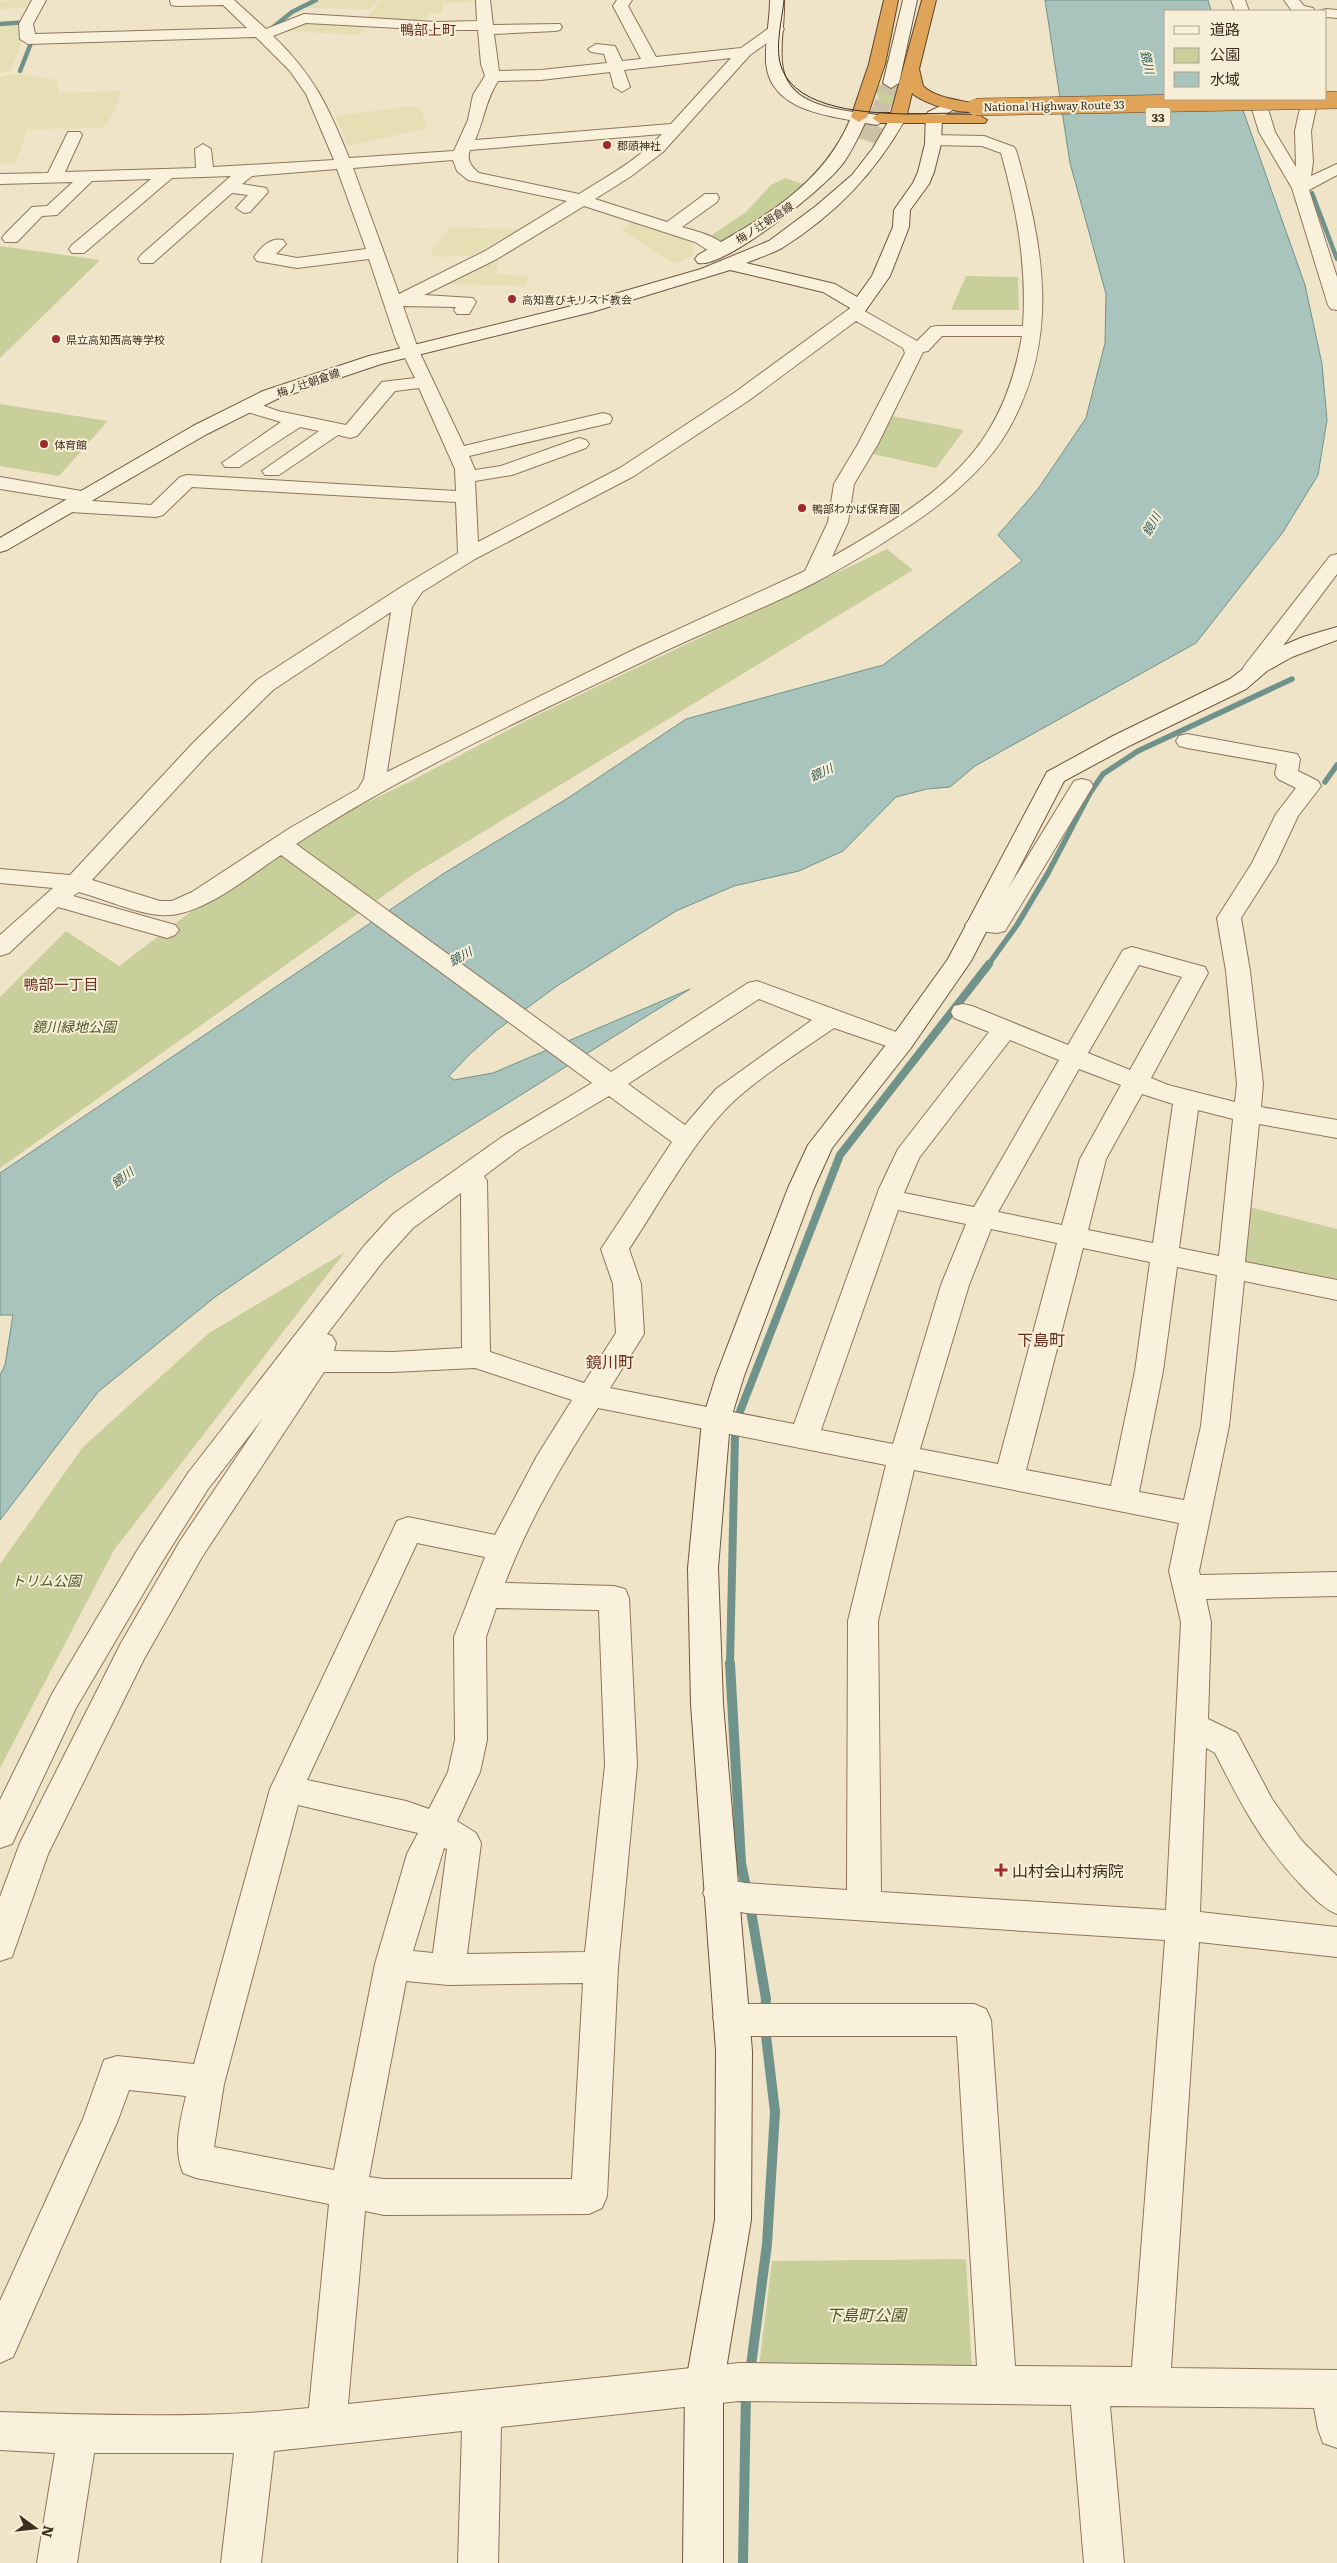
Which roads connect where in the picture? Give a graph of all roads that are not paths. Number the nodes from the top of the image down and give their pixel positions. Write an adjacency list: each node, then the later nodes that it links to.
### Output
1 (39, 0): 13 (street)
2 (226, 0): 9 (street); 13 (street)
3 (483, 0): 11 (street)
4 (625, 0): 16 (street)
5 (777, 0): 12 (street)
6 (891, 0): 28 (highway)
7 (910, 0): 20 (street)
8 (929, 0): 18 (highway)
9 (176, 2)
10 (556, 27): 11 (street)
11 (486, 28): 13 (street); 19 (street)
12 (777, 30): 15 (street); 28 (street)
13 (262, 34): 37 (street)
14 (596, 49): 17 (street)
15 (745, 52): 16 (street); 31 (street)
16 (651, 63): 17 (street)
17 (617, 67): 19 (street); 21 (street)
18 (911, 69): 25 (highway, National Highway Route 33 / 33); 30 (highway)
19 (493, 76): 36 (street)
20 (891, 83)
21 (622, 87)
22 (1257, 100): 46 (street)
23 (1310, 100): 46 (street)
24 (1337, 100): 26 (highway, National Highway Route 33 / 33, bridge)
25 (954, 107): 26 (highway, National Highway Route 33 / 33); 29 (street); 30 (highway)
26 (978, 113): 27 (highway, National Highway Route 33 / 33); 29 (highway, National Highway Route 33 / 33)
27 (1337, 114)
28 (858, 117): 30 (street); 57 (street, 梅ノ辻朝倉線)
29 (933, 120): 30 (highway, National Highway Route 33 / 33); 33 (street)
30 (897, 121): 57 (street, 梅ノ辻朝倉線)
31 (676, 128): 36 (street); 48 (street)
32 (74, 134): 42 (street)
33 (933, 140): 63 (street); 64 (street)
34 (868, 141): 59 (street)
35 (203, 149): 40 (street)
36 (463, 150): 37 (street); 48 (street)
37 (343, 162): 39 (street); 56 (street)
38 (1337, 169): 46 (street)
39 (247, 171): 40 (street); 45 (street)
40 (205, 173): 41 (street)
41 (166, 175): 43 (street); 55 (street)
42 (54, 177): 43 (street); 44 (street)
43 (87, 177): 53 (street)
44 (0, 179)
45 (228, 187): 49 (street); 51 (street)
46 (1300, 188): 61 (street)
47 (711, 198): 50 (street)
48 (584, 200): 50 (street); 60 (street)
49 (244, 208)
50 (670, 228): 57 (street)
51 (177, 233): 52 (street); 58 (street)
52 (195, 236)
53 (11, 238)
54 (277, 244): 56 (street)
55 (78, 249)
56 (375, 253): 60 (street)
57 (725, 257): 59 (street, 梅ノ辻朝倉線); 63 (street)
58 (147, 260)
59 (699, 270): 66 (street, 梅ノ辻朝倉線)
60 (399, 302): 62 (street); 66 (street)
61 (1337, 305)
62 (463, 310)
63 (857, 310): 65 (street); 80 (street)
64 (1034, 330): 65 (street); 82 (street)
65 (912, 348): 82 (street)
66 (409, 352): 67 (street); 68 (street, 梅ノ辻朝倉線)
67 (425, 382): 71 (street); 73 (street)
68 (248, 406): 70 (street); 78 (street, 梅ノ辻朝倉線)
69 (603, 419): 73 (street)
70 (297, 420): 71 (street); 74 (street)
71 (334, 429): 75 (street)
72 (579, 444): 77 (street)
73 (458, 453): 77 (street)
74 (232, 463)
75 (272, 471)
76 (0, 483): 78 (street)
77 (466, 487): 78 (street); 80 (street)
78 (78, 502): 79 (street, 梅ノ辻朝倉線)
79 (0, 546)
80 (468, 555): 83 (street)
81 (1337, 560): 85 (street)
82 (814, 575): 88 (street)
83 (414, 588): 88 (street); 91 (street)
84 (1337, 633): 85 (street)
85 (1253, 670): 93 (street)
86 (1186, 742): 105 (street)
87 (1082, 786): 93 (street)
88 (367, 793): 89 (street)
89 (281, 844): 91 (street); 102 (street)
90 (0, 876): 91 (street)
91 (76, 883): 92 (street)
92 (54, 898): 94 (street); 95 (street)
93 (978, 925): 99 (street)
94 (167, 930)
95 (0, 948)
96 (963, 1012): 98 (street)
97 (831, 1018): 99 (street); 102 (street); 107 (street)
98 (1005, 1029): 100 (street); 110 (street)
99 (901, 1043): 120 (street)
100 (1075, 1056): 101 (street); 101 (street); 111 (street)
101 (1136, 1082): 103 (street); 112 (street)
102 (610, 1084): 104 (street); 107 (street)
103 (1186, 1100): 105 (street); 113 (street)
104 (567, 1110): 108 (street); 109 (street)
105 (1247, 1113): 106 (street); 114 (street)
106 (1337, 1129)
107 (687, 1140): 119 (street)
108 (474, 1181): 109 (street); 117 (street)
109 (445, 1191): 116 (street)
110 (889, 1199): 111 (street); 121 (street)
111 (983, 1218): 112 (street); 122 (street)
112 (1072, 1237): 113 (street); 123 (street)
113 (1164, 1256): 114 (street); 124 (street)
114 (1231, 1270): 115 (street); 125 (street)
115 (1337, 1290)
116 (336, 1301): 118 (street); 133 (street)
117 (476, 1358): 118 (street); 119 (street)
118 (316, 1361): 139 (street)
119 (589, 1395): 120 (street); 126 (street)
120 (720, 1422): 121 (street); 134 (street)
121 (804, 1438): 122 (street)
122 (902, 1457): 123 (street); 136 (street)
123 (1009, 1478): 124 (street)
124 (1123, 1500): 125 (street)
125 (1194, 1514): 128 (street)
126 (503, 1550): 129 (street); 131 (street)
127 (1337, 1584): 128 (street)
128 (1188, 1587): 130 (street)
129 (486, 1595): 132 (street); 141 (street)
130 (1192, 1726): 135 (street); 137 (street)
131 (286, 1789): 132 (street); 144 (street)
132 (438, 1826): 140 (street); 142 (street)
133 (0, 1834)
134 (745, 1897): 136 (street); 143 (street)
135 (1337, 1899)
136 (864, 1905): 137 (street)
137 (1182, 1927): 138 (street); 150 (street)
138 (1337, 1942)
139 (0, 1946)
140 (392, 1964): 142 (street); 145 (street)
141 (601, 1967): 142 (street); 145 (street)
142 (448, 1970)
143 (750, 2019): 147 (street); 148 (street)
144 (207, 2082): 145 (street); 146 (street)
145 (348, 2192): 153 (street)
146 (0, 2344)
147 (740, 2384): 148 (street); 152 (street); 161 (street)
148 (997, 2385): 149 (street)
149 (1089, 2387): 150 (street); 162 (street)
150 (1150, 2387): 151 (street)
151 (1334, 2389): 154 (street)
152 (482, 2410): 153 (street); 160 (street)
153 (327, 2426): 156 (street)
154 (1337, 2429)
155 (0, 2431): 157 (street)
156 (256, 2432): 157 (street); 159 (street)
157 (77, 2434): 158 (street)
158 (57, 2563)
159 (241, 2563)
160 (478, 2563)
161 (703, 2563)
162 (1104, 2563)

